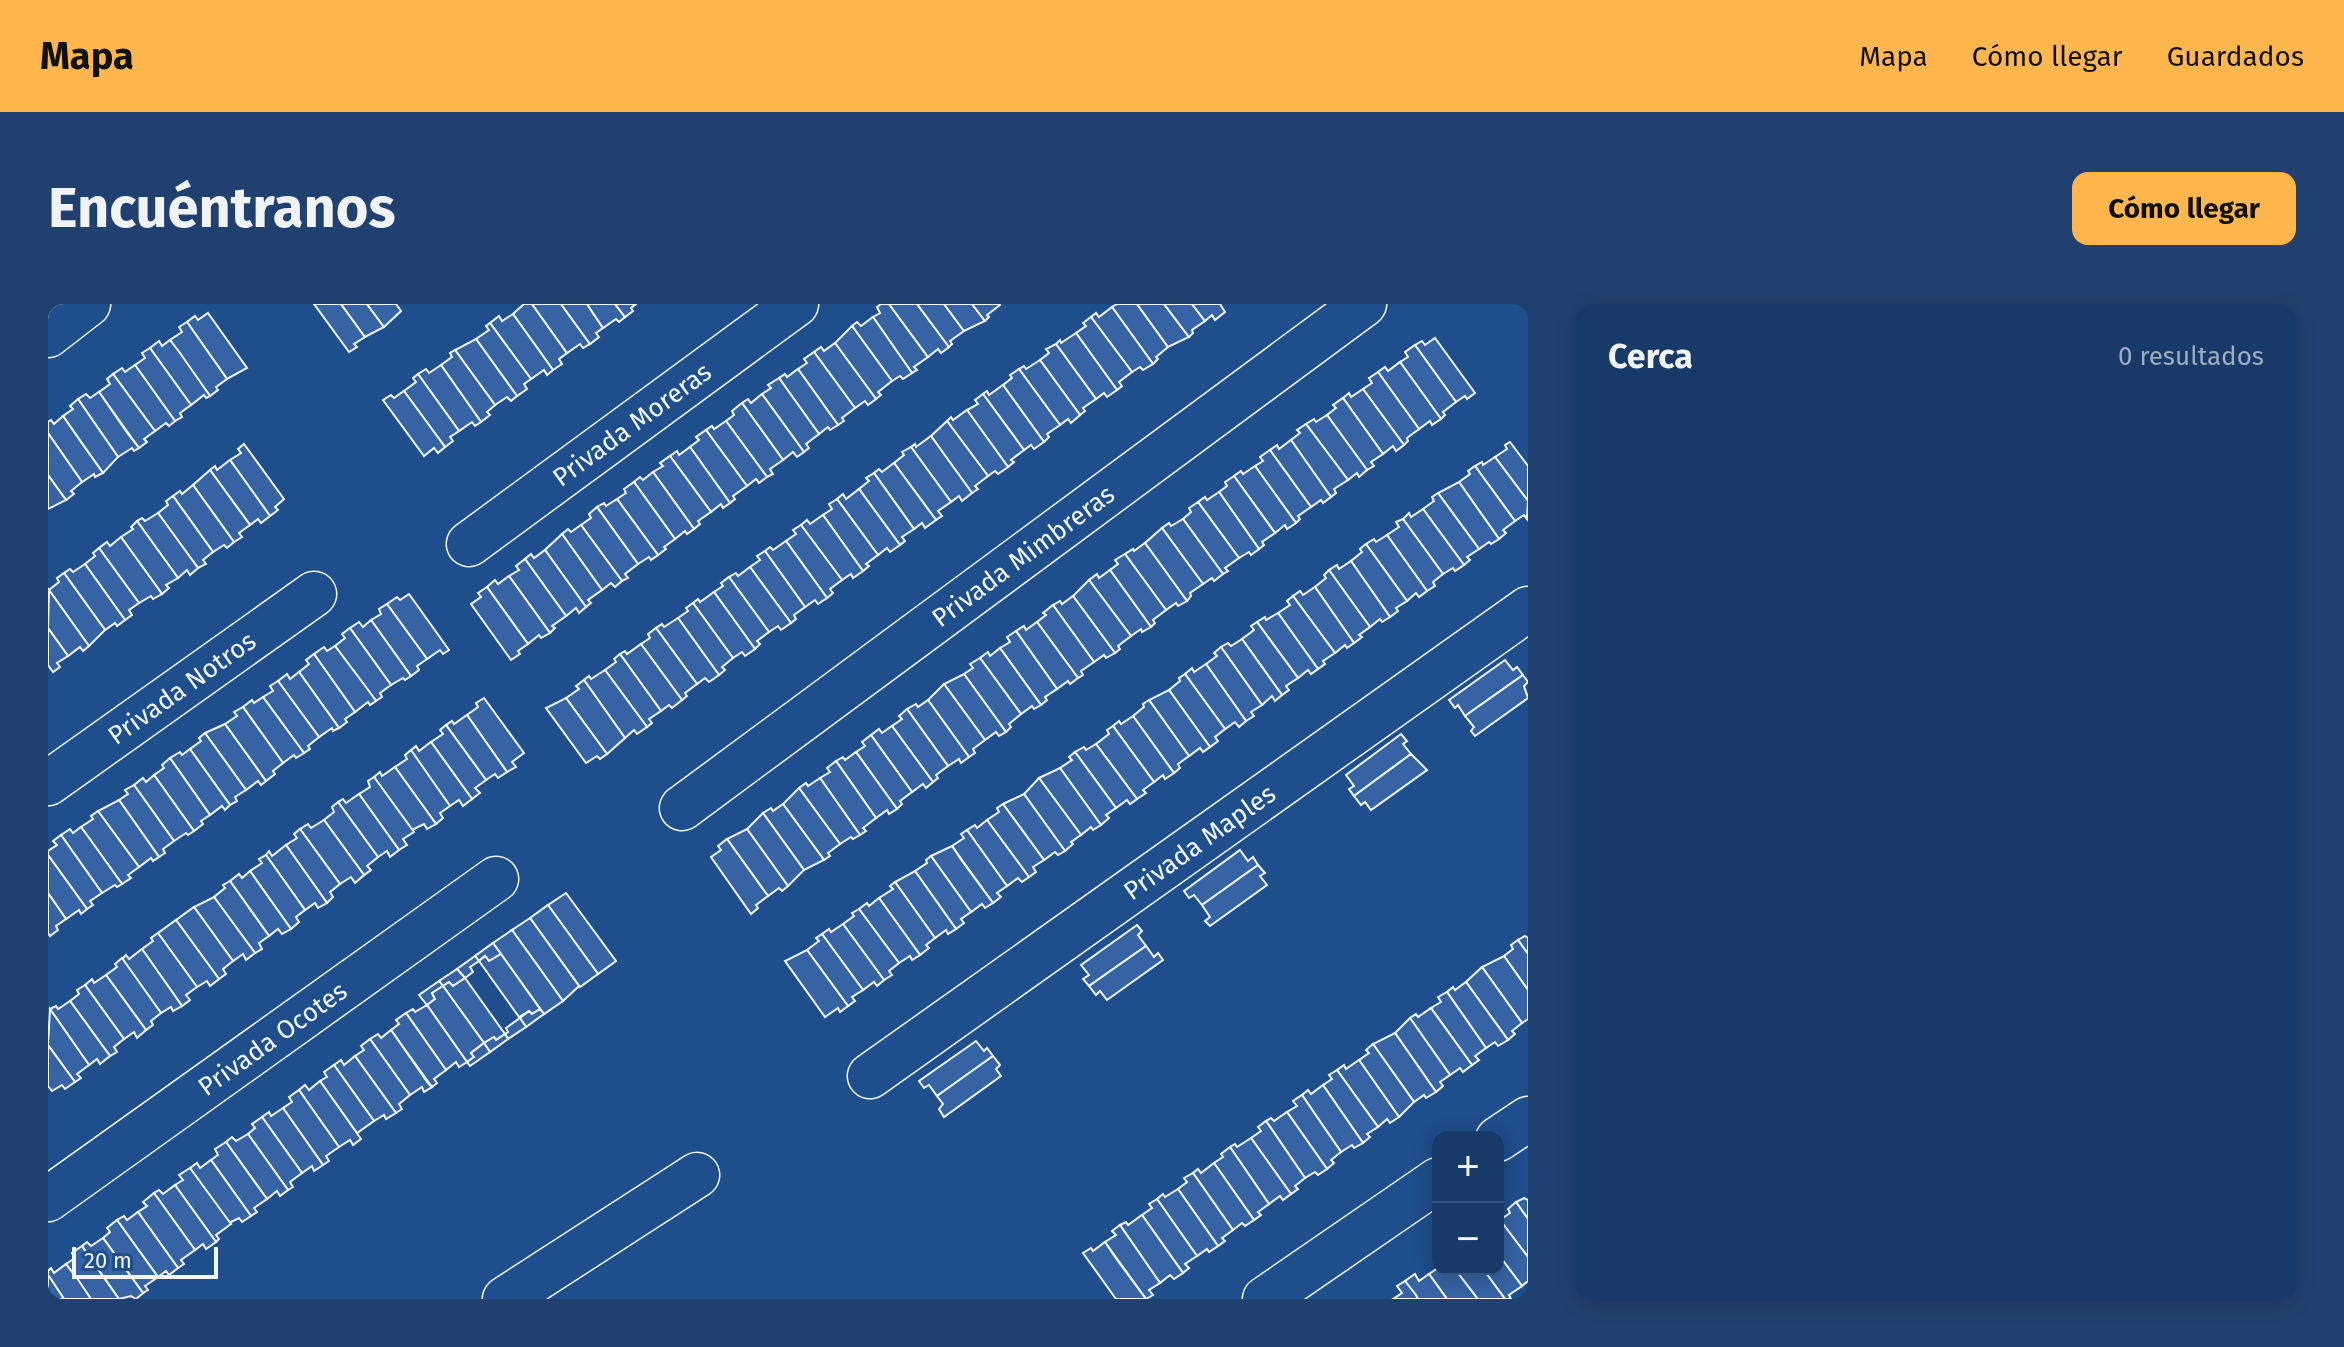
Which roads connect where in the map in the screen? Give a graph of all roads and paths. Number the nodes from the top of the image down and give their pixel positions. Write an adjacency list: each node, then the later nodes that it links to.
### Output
1 (88, 304): 4 (street)
2 (796, 304): 5 (street, Privada Moreras)
3 (1364, 304): 9 (street, Privada Mimbreras)
4 (48, 335)
5 (469, 544)
6 (314, 594): 8 (street, Privada Notros)
7 (1528, 609): 11 (street, Privada Maples)
8 (48, 783)
9 (682, 808)
10 (496, 879): 16 (street, Privada Ocotes)
11 (870, 1076)
12 (1528, 1119): 13 (street)
13 (1504, 1135)
14 (697, 1175): 17 (street)
15 (1432, 1184): 18 (street)
16 (48, 1199)
17 (505, 1299)
18 (1265, 1299)

